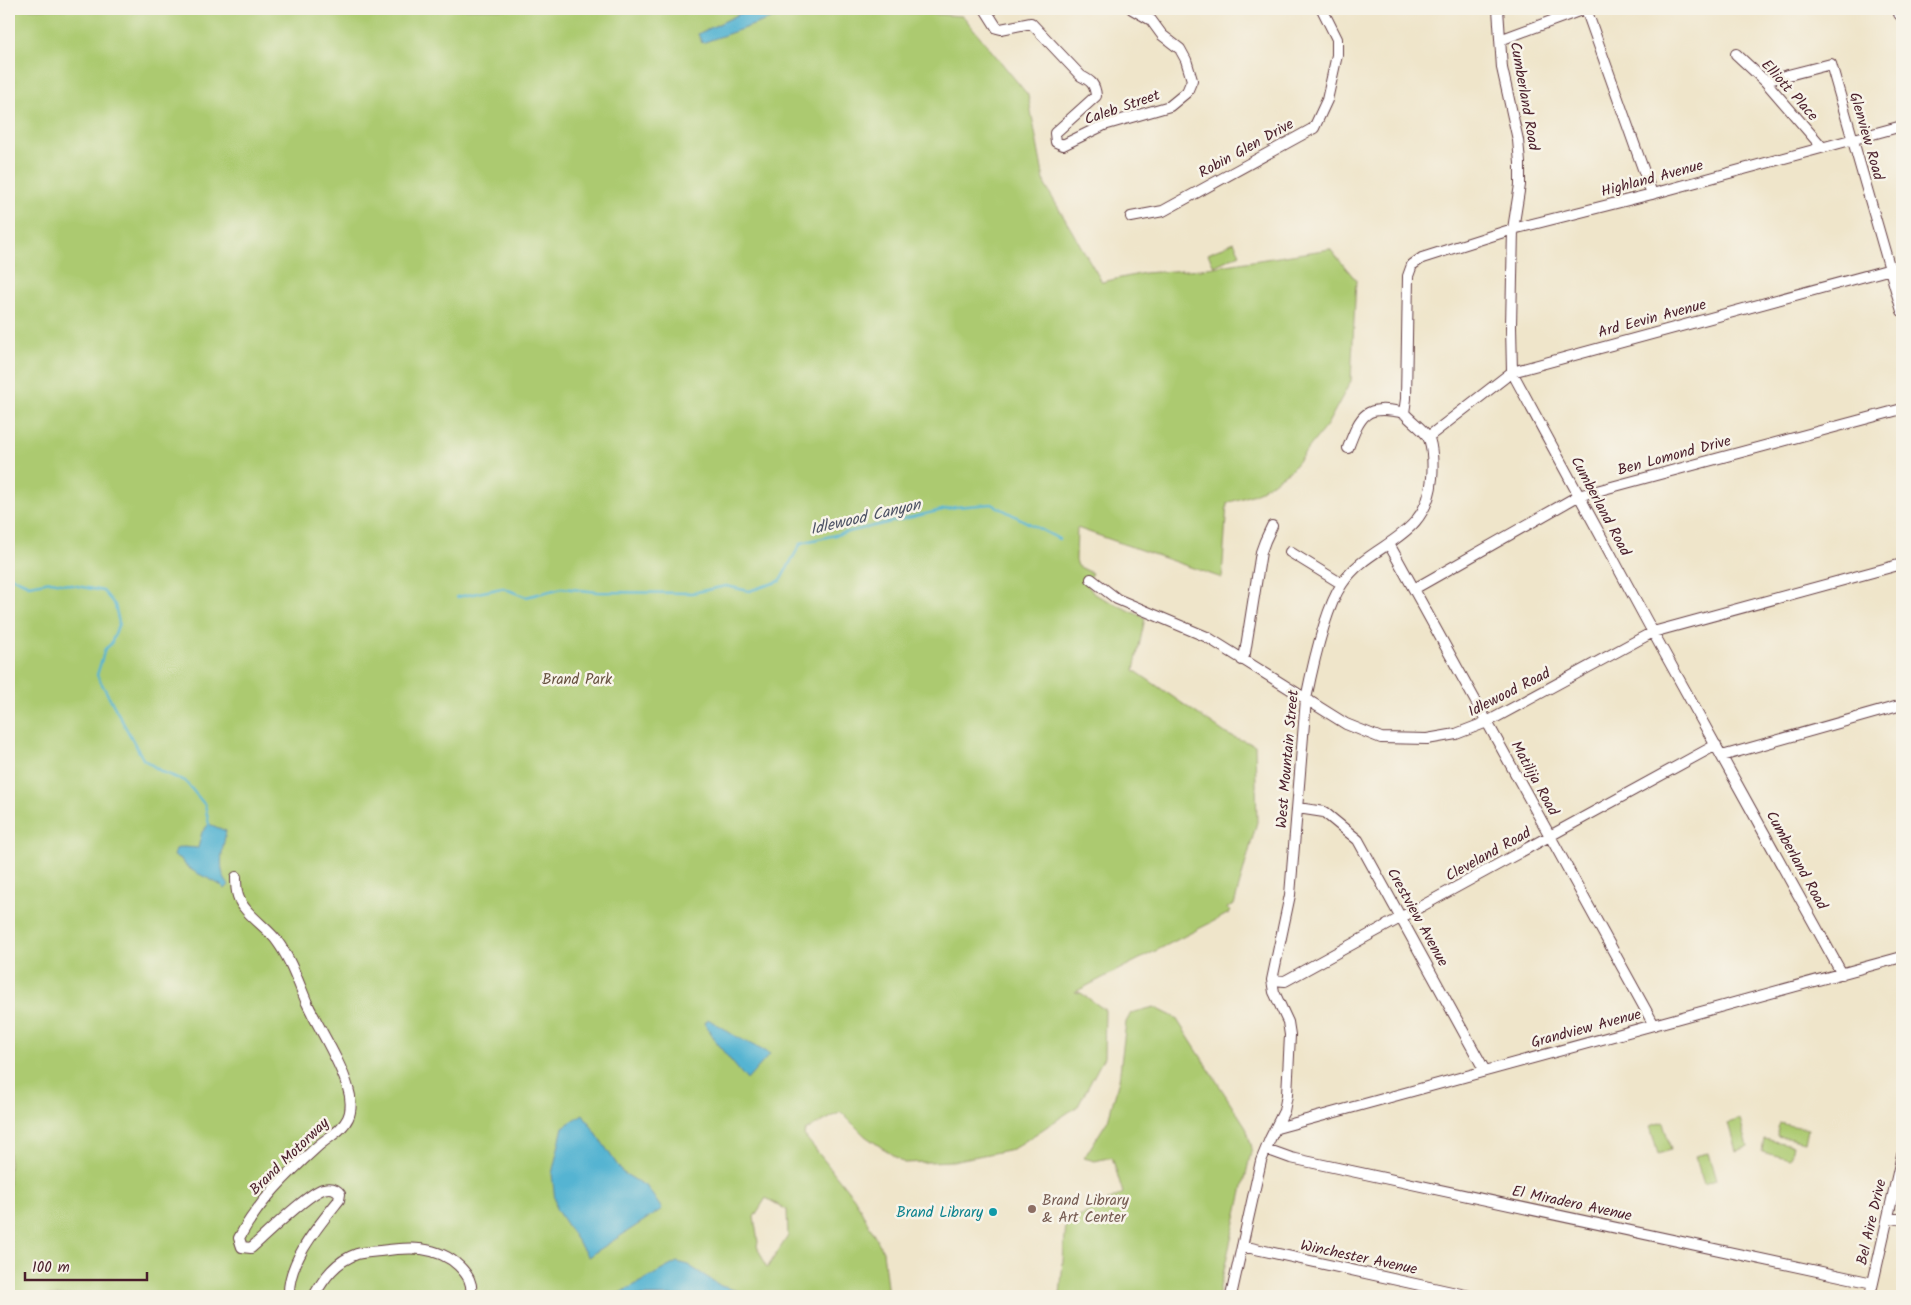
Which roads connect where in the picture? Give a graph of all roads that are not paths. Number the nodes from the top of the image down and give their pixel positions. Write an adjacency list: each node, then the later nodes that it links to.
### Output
1 (985, 9): 2 (street, Caleb Street)
2 (1132, 9)
3 (1322, 9): 13 (street, Robin Glen Drive)
4 (1498, 9): 6 (street, Cumberland Road)
5 (1585, 9): 6 (street); 12 (street)
6 (1500, 40): 14 (street, Cumberland Road)
7 (1736, 54): 8 (street, Elliott Place)
8 (1764, 81): 10 (street, Glenview Road); 11 (street, Elliott Place)
9 (1902, 126): 10 (street, Highland Avenue)
10 (1852, 140): 11 (street, Highland Avenue); 16 (street, Glenview Road)
11 (1822, 147): 12 (street, Highland Avenue)
12 (1652, 194): 14 (street, Highland Avenue)
13 (1130, 217)
14 (1513, 230): 18 (street, Cumberland Road); 20 (street, Highland Avenue)
15 (1902, 266): 16 (street, Ard Eevin Avenue)
16 (1891, 269): 17 (street, Glenview Road); 18 (street, Ard Eevin Avenue)
17 (1902, 311)
18 (1512, 372): 21 (street, Ard Eevin Avenue); 23 (street, Cumberland Road)
19 (1902, 409): 23 (street, Ben Lomond Drive)
20 (1404, 413): 21 (street); 22 (street)
21 (1428, 437): 25 (street, West Mountain Street)
22 (1348, 448)
23 (1578, 496): 30 (street, Ben Lomond Drive); 31 (street, Cumberland Road)
24 (1272, 526): 32 (street)
25 (1389, 544): 29 (street, West Mountain Street); 30 (street, Matilija Road)
26 (1290, 552): 29 (street)
27 (1902, 564): 31 (street, Idlewood Road)
28 (1091, 579): 32 (street, Idlewood Road)
29 (1342, 584): 33 (street, West Mountain Street)
30 (1414, 589): 35 (street, Matilija Road)
31 (1653, 632): 35 (street, Idlewood Road); 36 (street, Cumberland Road)
32 (1242, 660): 33 (street, Idlewood Road)
33 (1306, 699): 35 (street, Idlewood Road); 38 (street, West Mountain Street)
34 (1902, 705): 37 (street)
35 (1487, 722): 39 (street, Matilija Road)
36 (1716, 745): 37 (street, Cumberland Road); 39 (street, Cleveland Road)
37 (1722, 756): 43 (street, Cumberland Road)
38 (1298, 808): 41 (street, Crestview Avenue); 44 (street, West Mountain Street)
39 (1550, 836): 41 (street, Cleveland Road); 45 (street, Matilija Road)
40 (236, 877): 54 (street, Brand Motorway)
41 (1402, 918): 44 (street, Cleveland Road); 46 (street, Crestview Avenue)
42 (1902, 957): 43 (street, Grandview Avenue)
43 (1842, 974): 45 (street, Grandview Avenue)
44 (1272, 980): 47 (street, West Mountain Street)
45 (1654, 1025): 46 (street, Grandview Avenue)
46 (1485, 1071): 47 (street, Grandview Avenue)
47 (1277, 1128): 48 (street, West Mountain Street)
48 (1266, 1149): 52 (street, West Mountain Street); 53 (street, El Miradero Avenue)
49 (1902, 1155): 50 (street, Bel Aire Drive)
50 (1888, 1217): 51 (street); 53 (street, Bel Aire Drive)
51 (1902, 1220)
52 (1242, 1246): 57 (street, West Mountain Street); 58 (street, Winchester Avenue)
53 (1873, 1283): 59 (street, Bel Aire Drive)
54 (288, 1296)
55 (314, 1296): 56 (street)
56 (472, 1296)
57 (1231, 1296)
58 (1470, 1296)
59 (1870, 1296)

